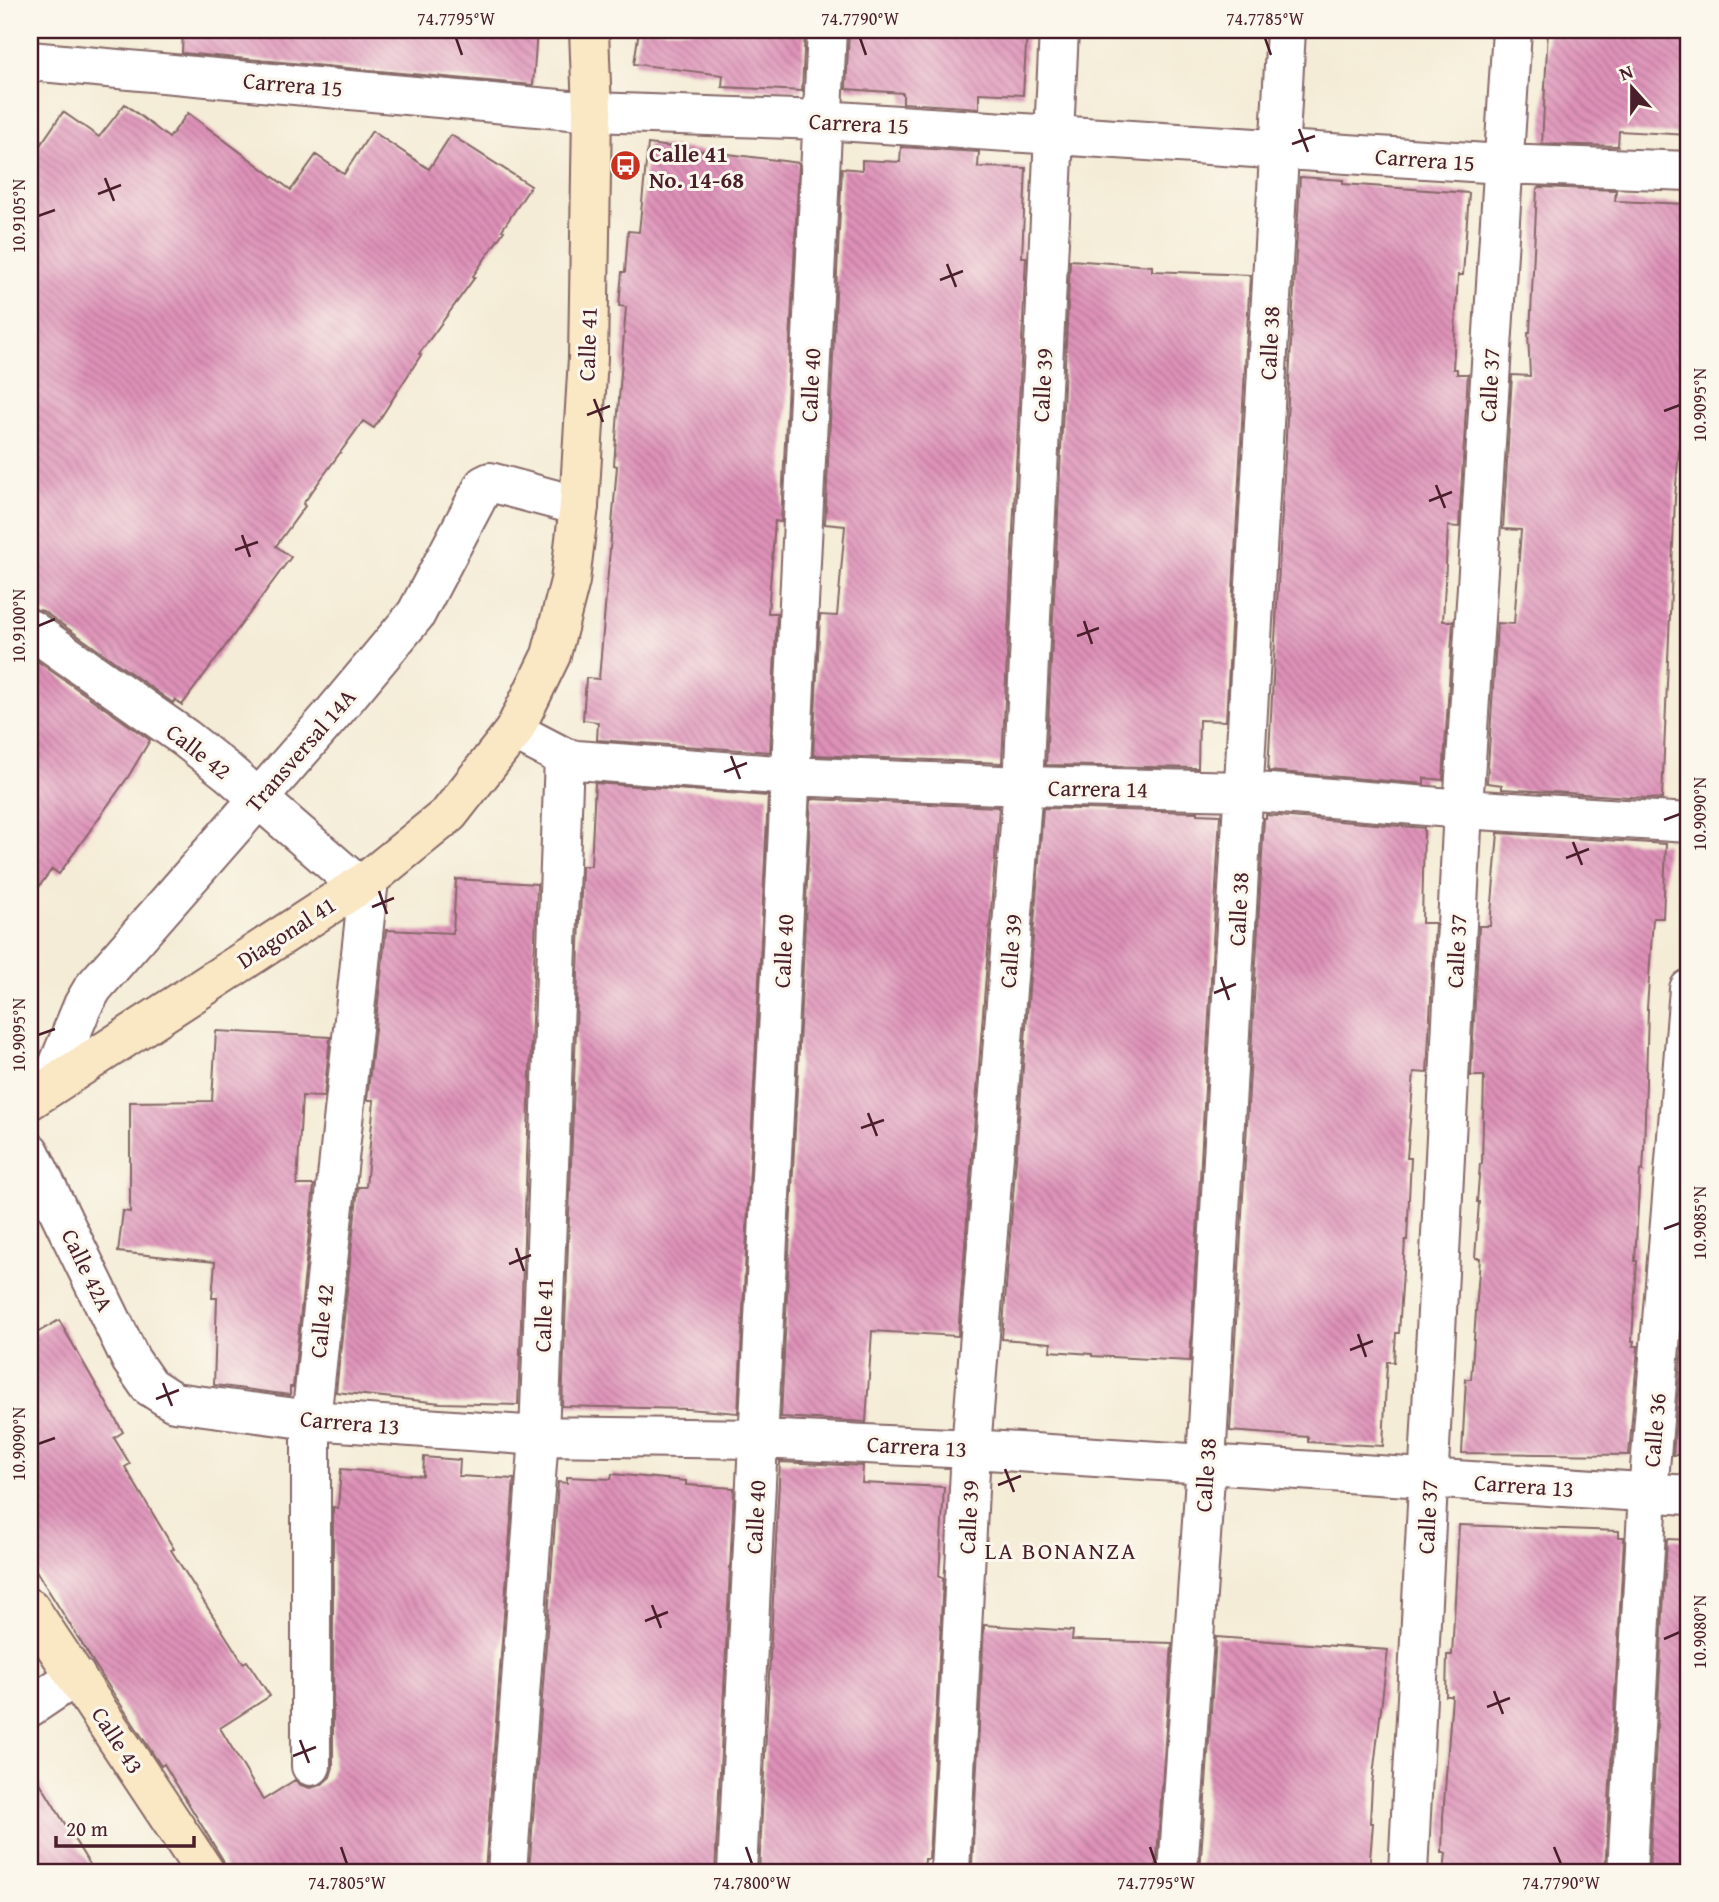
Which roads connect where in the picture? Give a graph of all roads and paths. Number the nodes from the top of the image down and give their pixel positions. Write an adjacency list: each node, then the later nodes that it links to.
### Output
1 (589, 30): 7 (main road, Calle 41)
2 (827, 30): 8 (street, Calle 40)
3 (1059, 30): 9 (street, Calle 39)
4 (1286, 30): 10 (street, Calle 38)
5 (1512, 30): 11 (street, Calle 37)
6 (30, 61): 7 (street, Carrera 15)
7 (592, 112): 8 (street, Carrera 15); 13 (main road, Calle 41)
8 (822, 120): 9 (street, Carrera 15); 17 (street, Calle 40)
9 (1054, 135): 10 (street, Carrera 15); 18 (street, Calle 39)
10 (1280, 149): 11 (street, Carrera 15); 19 (street, Calle 38)
11 (1502, 164): 12 (street, Carrera 15); 21 (street, Calle 37)
12 (1689, 171)
13 (579, 506): 15 (main road, Calle 41); 20 (street, Transversal 14A)
14 (30, 629): 20 (street, Calle 42)
15 (514, 731): 16 (street, Carrera 14); 23 (main road, Diagonal 41)
16 (564, 757): 17 (street, Carrera 14); 29 (street, Calle 41)
17 (791, 775): 18 (street, Carrera 14); 30 (street, Calle 40)
18 (1023, 786): 19 (street, Carrera 14); 31 (street, Calle 39)
19 (1245, 791): 21 (street, Carrera 14); 32 (street, Calle 38)
20 (258, 799): 23 (street, Calle 42); 25 (street, Transversal 14A)
21 (1463, 809): 22 (street, Carrera 14); 33 (street, Calle 37)
22 (1689, 823)
23 (363, 882): 25 (main road, Diagonal 41); 28 (street, Calle 42)
24 (1689, 989): 34 (street, Calle 36)
25 (39, 1093)
26 (30, 1152): 27 (street, Calle 42A)
27 (149, 1386): 28 (street, Carrera 13)
28 (311, 1420): 29 (street, Carrera 13); 39 (street, Calle 42)
29 (538, 1436): 30 (street, Carrera 13); 41 (street, Calle 41)
30 (759, 1439): 31 (street, Carrera 13); 42 (street, Calle 40)
31 (971, 1449): 32 (street, Carrera 13); 43 (street, Calle 39)
32 (1206, 1462): 33 (street, Carrera 13); 44 (street, Calle 38)
33 (1429, 1479): 34 (street, Carrera 13); 45 (street, Calle 37)
34 (1648, 1493): 35 (street, Carrera 13); 46 (street, Calle 36)
35 (1689, 1495)
36 (30, 1608): 37 (main road, Calle 43)
37 (76, 1676): 38 (street); 40 (main road, Calle 43)
38 (30, 1707)
39 (311, 1766)
40 (205, 1872)
41 (508, 1872)
42 (737, 1872)
43 (950, 1872)
44 (1178, 1872)
45 (1408, 1872)
46 (1627, 1872)

